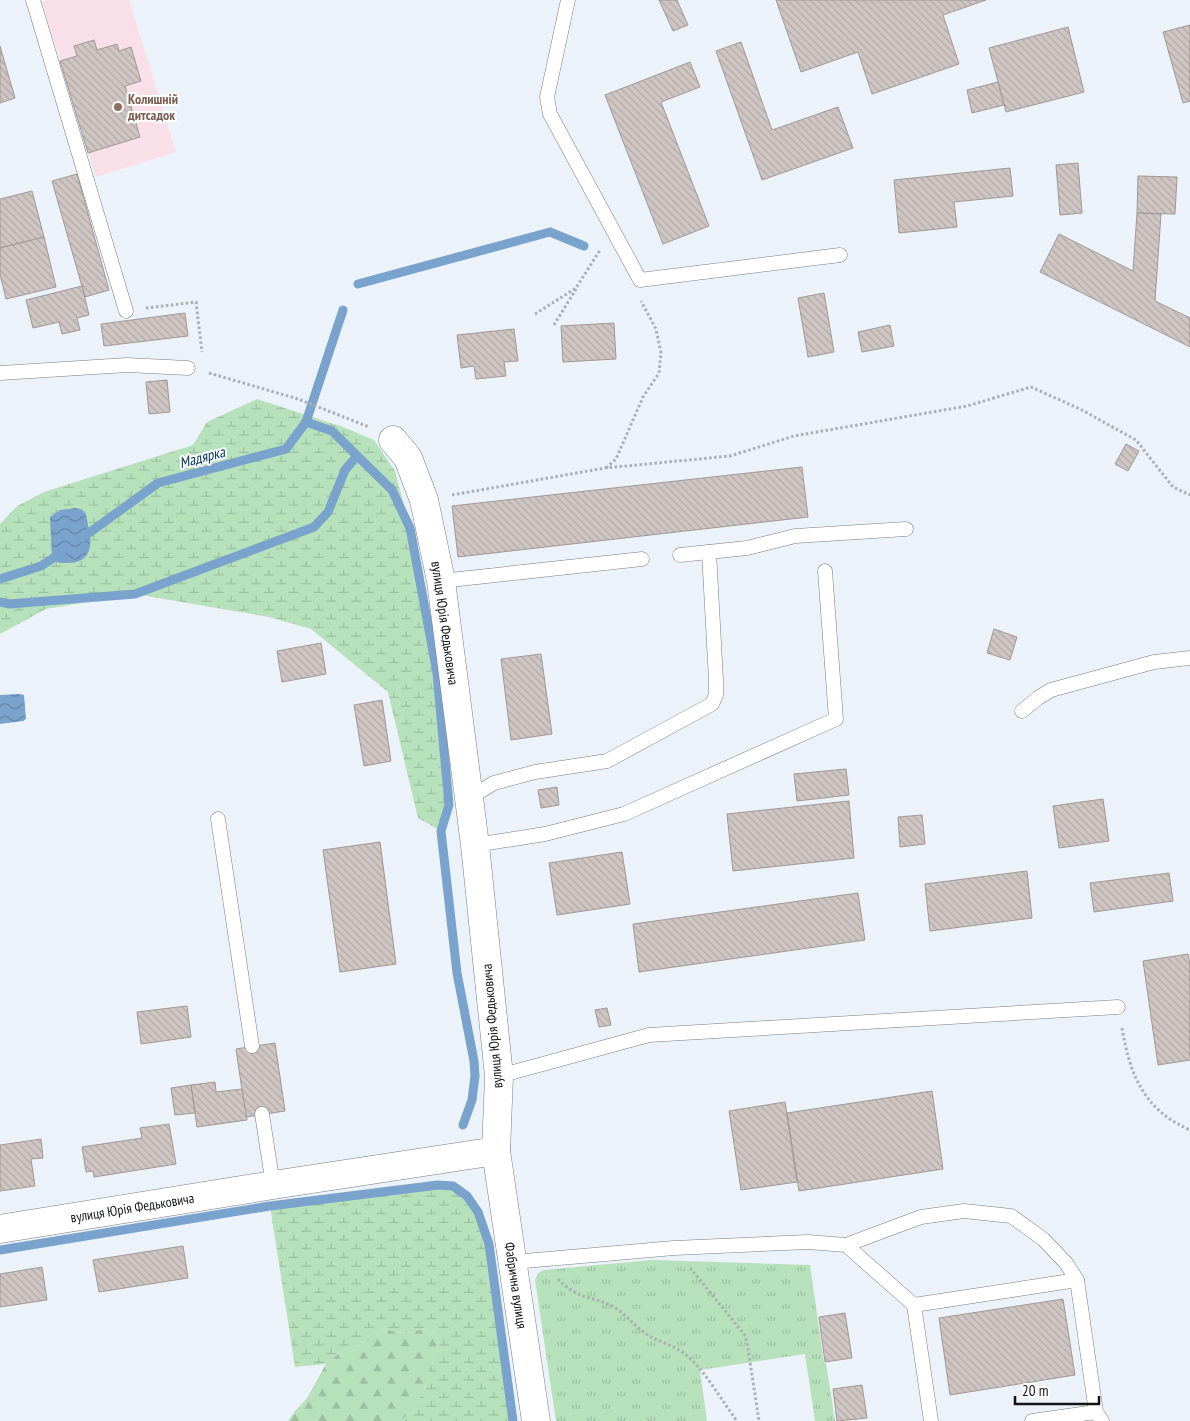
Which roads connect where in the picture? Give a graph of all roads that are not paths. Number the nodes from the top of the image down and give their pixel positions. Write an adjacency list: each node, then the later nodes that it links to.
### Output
1 (33, 0): 4 (lane)
2 (568, 0): 3 (lane)
3 (840, 255)
4 (126, 310)
5 (188, 368): 6 (lane)
6 (0, 373)
7 (393, 440): 13 (street, вулиця Юрія Федьковича)
8 (906, 529): 9 (lane)
9 (709, 552): 10 (lane); 16 (lane)
10 (680, 555)
11 (642, 559): 13 (lane)
12 (825, 571): 18 (lane)
13 (441, 582): 16 (street, вулиця Юрія Федьковича)
14 (1190, 658): 15 (lane)
15 (1022, 711)
16 (468, 798): 18 (street, вулиця Юрія Федьковича)
17 (218, 819): 20 (lane)
18 (475, 845): 21 (street, вулиця Юрія Федьковича)
19 (1118, 1007): 21 (lane)
20 (252, 1046)
21 (498, 1076): 23 (street, вулиця Юрія Федьковича)
22 (262, 1114): 24 (lane)
23 (496, 1151): 24 (street, вулиця Юрія Федьковича); 27 (street, Фабрична вулиця)
24 (273, 1185): 25 (street, вулиця Юрія Федьковича)
25 (0, 1229)
26 (846, 1245): 27 (lane); 28 (lane); 29 (lane)
27 (526, 1261): 31 (street, Фабрична вулиця)
28 (1077, 1280): 29 (lane); 30 (lane)
29 (914, 1305): 32 (lane)
30 (1099, 1416): 33 (lane)
31 (536, 1421)
32 (931, 1421)
33 (1032, 1421)

